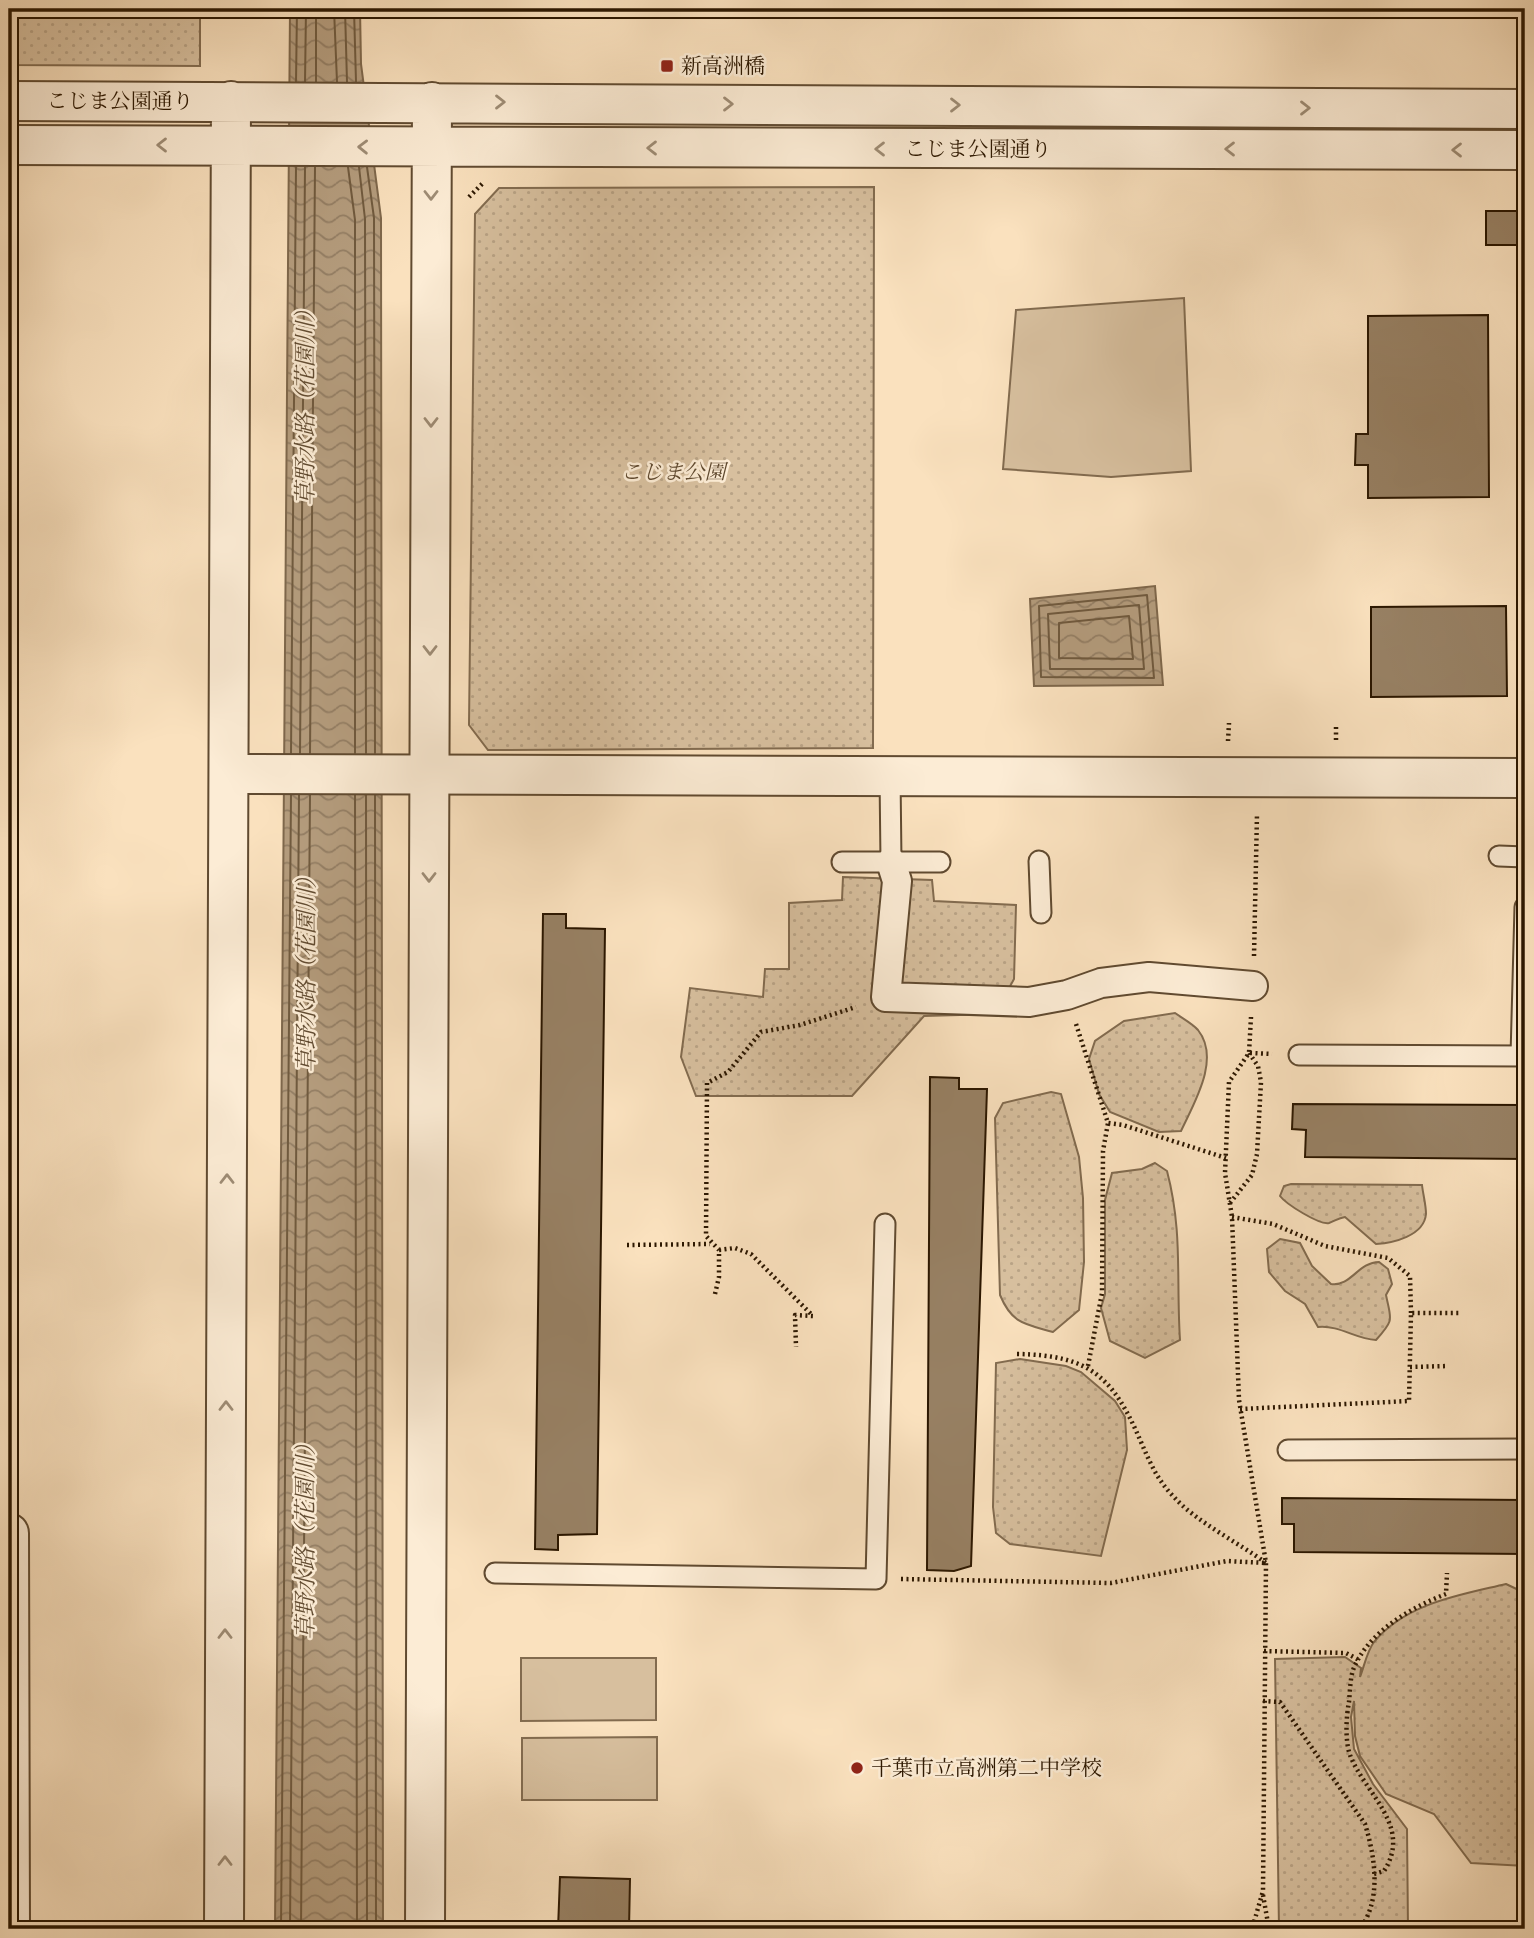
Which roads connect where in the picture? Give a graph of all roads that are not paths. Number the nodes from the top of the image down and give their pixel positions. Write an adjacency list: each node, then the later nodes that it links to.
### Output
1 (9, 100): 2 (street, こじま公園通り)
2 (231, 101): 3 (street, こじま公園通り); 6 (street)
3 (432, 102): 4 (street, こじま公園通り, one-way to 4); 7 (street)
4 (1525, 109)
5 (9, 145): 6 (street, one-way to 5)
6 (231, 145): 7 (street, こじま公園通り, one-way to 6); 9 (street)
7 (432, 148): 8 (street, こじま公園通り, one-way to 7); 10 (street, one-way to 10)
8 (1525, 150)
9 (229, 774): 10 (street); 31 (street, one-way to 9)
10 (429, 774): 11 (street); 32 (street, one-way to 32)
11 (890, 775): 12 (street); 17 (lane)
12 (1525, 778)
13 (1499, 856): 14 (lane)
14 (1525, 857)
15 (1039, 861): 20 (lane)
16 (842, 862): 17 (lane)
17 (891, 862): 18 (lane); 21 (street)
18 (940, 862)
19 (1525, 907): 23 (lane)
20 (1041, 913)
21 (1253, 986)
22 (1299, 1055): 23 (lane)
23 (1523, 1056)
24 (885, 1224): 28 (lane)
25 (1525, 1449): 26 (lane)
26 (1287, 1450)
27 (9, 1533): 29 (street)
28 (495, 1573)
29 (9, 1769): 30 (street)
30 (10, 1929)
31 (224, 1929)
32 (425, 1929)

